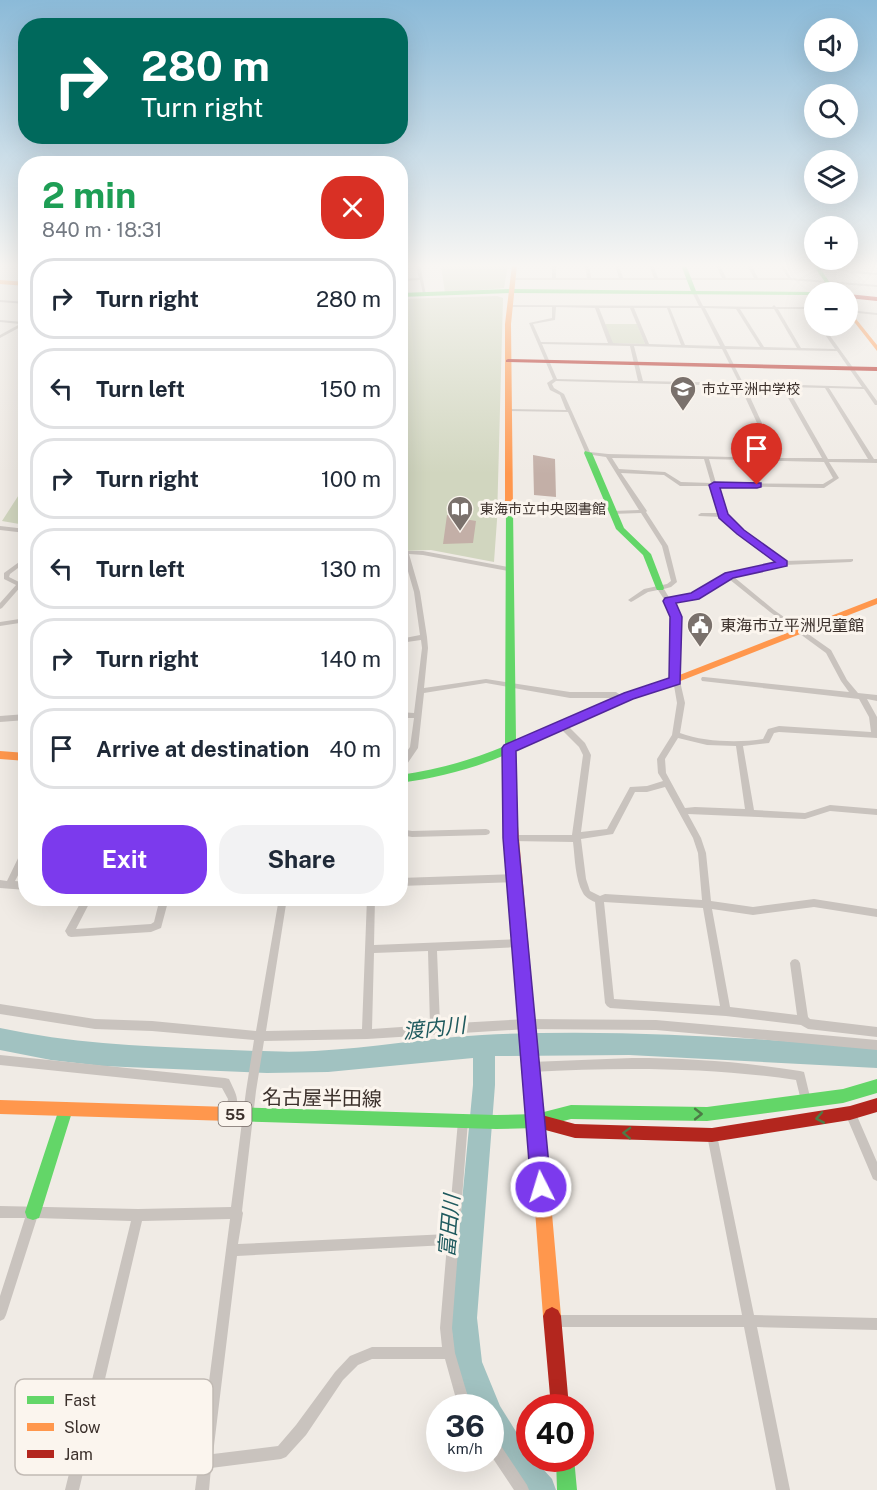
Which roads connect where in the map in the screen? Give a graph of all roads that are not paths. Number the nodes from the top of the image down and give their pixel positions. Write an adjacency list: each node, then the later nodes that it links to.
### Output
1 (509, 335): 21 (street)
2 (535, 335): 11 (street)
3 (607, 335): 12 (street)
4 (643, 335): 14 (street)
5 (679, 335): 15 (street)
6 (715, 335): 16 (street)
7 (755, 335): 17 (street)
8 (791, 335): 18 (street)
9 (866, 335): 19 (street)
10 (828, 336): 20 (street)
11 (539, 344): 12 (street); 22 (street)
12 (611, 345): 13 (street)
13 (632, 346): 14 (street); 23 (street)
14 (648, 346): 15 (street)
15 (684, 347): 16 (street)
16 (722, 348): 17 (street); 24 (street)
17 (763, 348): 18 (street)
18 (800, 349): 20 (street)
19 (877, 349)
20 (839, 350): 25 (street)
21 (508, 361): 22 (street); 36 (street)
22 (547, 361): 23 (street); 27 (street)
23 (636, 364): 24 (street); 29 (street)
24 (733, 366): 25 (street); 30 (street)
25 (852, 369): 26 (street); 33 (street)
26 (877, 369)
27 (555, 380): 28 (street); 34 (street)
28 (563, 380): 29 (street); 34 (street)
29 (641, 382): 30 (street)
30 (742, 385): 31 (street); 41 (street)
31 (784, 386): 32 (street); 42 (street)
32 (826, 387): 33 (street); 43 (street)
33 (866, 388): 35 (street)
34 (562, 394): 37 (street)
35 (877, 404)
36 (508, 410): 37 (street); 58 (street)
37 (569, 411): 38 (street)
38 (588, 453): 39 (street); 47 (street)
39 (608, 456): 40 (street); 44 (street)
40 (706, 459): 41 (street); 45 (street)
41 (777, 460): 42 (street)
42 (827, 460): 43 (street); 45 (street)
43 (875, 461)
44 (619, 471): 45 (street); 46 (street)
45 (714, 485): 49 (street)
46 (644, 511): 47 (street); 63 (street)
47 (613, 513): 63 (street)
48 (701, 515): 49 (street)
49 (723, 515): 54 (street)
50 (2, 530): 51 (street)
51 (18, 531)
52 (408, 552): 58 (street)
53 (851, 560): 54 (street)
54 (784, 563): 60 (street)
55 (18, 565): 59 (street)
56 (408, 566): 71 (street)
57 (0, 568): 59 (street)
58 (508, 569): 75 (street)
59 (7, 573): 61 (street)
60 (729, 576): 65 (street); 70 (street)
61 (18, 582)
62 (18, 588): 67 (street)
63 (660, 588): 64 (street); 65 (street)
64 (631, 600)
65 (669, 601): 74 (street)
66 (877, 601): 70 (street)
67 (0, 607)
68 (18, 621): 69 (street)
69 (0, 624)
70 (801, 631): 74 (street); 77 (street)
71 (423, 637): 72 (street); 76 (street)
72 (408, 640)
73 (704, 680): 77 (street)
74 (676, 681): 79 (street); 85 (street)
75 (510, 684): 76 (street); 79 (street); 88 (street)
76 (420, 691): 81 (street)
77 (859, 696): 78 (street); 86 (street)
78 (877, 698)
79 (622, 699): 84 (street)
80 (408, 715): 81 (street)
81 (417, 716): 91 (street)
82 (18, 718): 83 (street)
83 (0, 719)
84 (563, 726): 88 (street); 100 (street)
85 (676, 735): 87 (street); 93 (street)
86 (876, 735): 87 (street)
87 (739, 743): 96 (street)
88 (509, 748): 92 (street); 99 (street)
89 (0, 755): 90 (street)
90 (18, 756)
91 (408, 757)
92 (408, 778)
93 (668, 783): 94 (street); 100 (street)
94 (683, 811): 96 (street); 106 (street)
95 (877, 812): 96 (street)
96 (750, 813)
97 (486, 832): 98 (street)
98 (408, 833)
99 (511, 838): 100 (street); 102 (street)
100 (576, 838): 105 (street)
101 (18, 863): 104 (street)
102 (514, 878): 103 (street); 112 (street)
103 (408, 882)
104 (5, 884)
105 (599, 900): 106 (street); 117 (street)
106 (706, 904): 111 (street); 117 (street)
107 (84, 906): 108 (street)
108 (163, 906)
109 (282, 906): 123 (street)
110 (371, 906): 114 (street)
111 (877, 913)
112 (520, 943): 113 (street); 119 (street)
113 (432, 947): 114 (street); 120 (street)
114 (369, 949): 122 (street)
115 (795, 963): 118 (street)
116 (0, 1009): 123 (street)
117 (726, 1011): 118 (street)
118 (803, 1020): 121 (street)
119 (527, 1024): 120 (street); 124 (street); 126 (street)
120 (435, 1029): 122 (street)
121 (877, 1032)
122 (367, 1034): 123 (street)
123 (260, 1036): 134 (street)
124 (877, 1045)
125 (0, 1060): 133 (street)
126 (531, 1064): 128 (street); 136 (street)
127 (877, 1086): 128 (street, 名古屋半田線 / 55)
128 (806, 1102): 136 (street, 名古屋半田線 / 55, one-way to 128)
129 (877, 1105): 132 (street, 名古屋半田線 / 55)
130 (0, 1107): 131 (street, 名古屋半田線 / 55)
131 (66, 1109): 133 (street, 名古屋半田線 / 55); 140 (street)
132 (850, 1113): 137 (street, 名古屋半田線 / 55, one-way to 137); 138 (street)
133 (230, 1114): 134 (street, 名古屋半田線 / 55)
134 (250, 1114): 135 (street, 名古屋半田線 / 55); 141 (street)
135 (466, 1120): 136 (street, 名古屋半田線 / 55); 143 (street)
136 (536, 1120): 137 (street, 名古屋半田線 / 55, one-way to 136); 146 (street)
137 (712, 1135): 147 (street)
138 (877, 1175)
139 (0, 1212): 140 (street)
140 (33, 1212): 142 (street); 145 (street)
141 (237, 1213): 142 (street); 144 (street)
142 (138, 1215): 150 (street)
143 (454, 1239): 144 (street); 149 (street)
144 (232, 1250): 153 (street)
145 (0, 1316)
146 (553, 1321): 147 (street); 152 (street)
147 (749, 1321): 148 (street); 163 (street)
148 (877, 1324)
149 (449, 1353): 151 (street); 154 (street)
150 (99, 1379)
151 (461, 1394)
152 (559, 1394)
153 (213, 1405)
154 (213, 1461)
155 (504, 1463): 161 (street)
156 (566, 1472): 162 (street)
157 (76, 1475): 159 (street)
158 (204, 1475): 160 (street)
159 (72, 1490)
160 (202, 1490)
161 (522, 1490)
162 (567, 1490)
163 (783, 1490)

